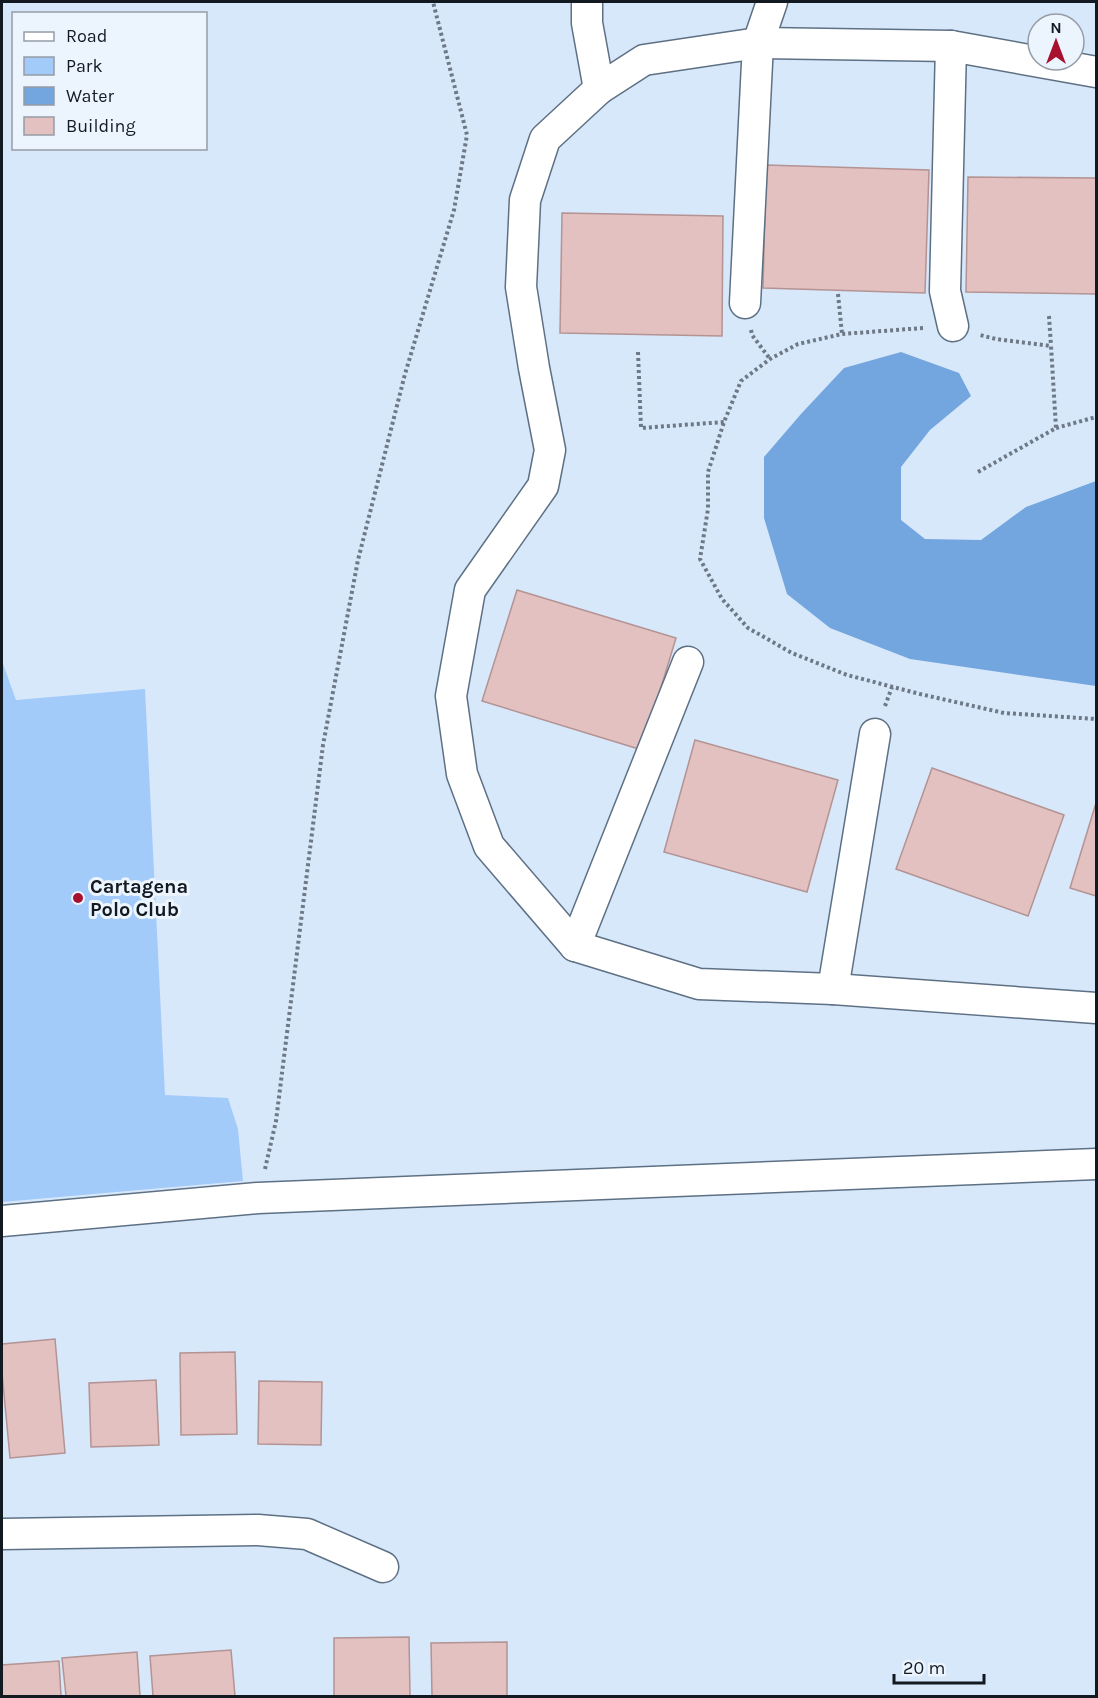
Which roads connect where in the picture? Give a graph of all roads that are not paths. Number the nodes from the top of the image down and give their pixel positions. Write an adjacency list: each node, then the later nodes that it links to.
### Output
1 (587, 2): 6 (street)
2 (772, 2): 3 (street)
3 (758, 43): 4 (street); 6 (street); 7 (street)
4 (951, 46): 5 (street); 8 (street)
5 (1096, 72)
6 (598, 89): 11 (street)
7 (745, 303)
8 (953, 326)
9 (688, 662): 11 (street)
10 (875, 734): 12 (street)
11 (575, 946): 12 (street)
12 (833, 989): 13 (street)
13 (1096, 1008)
14 (1096, 1164): 15 (street)
15 (2, 1221)
16 (2, 1534): 17 (street)
17 (383, 1567)

